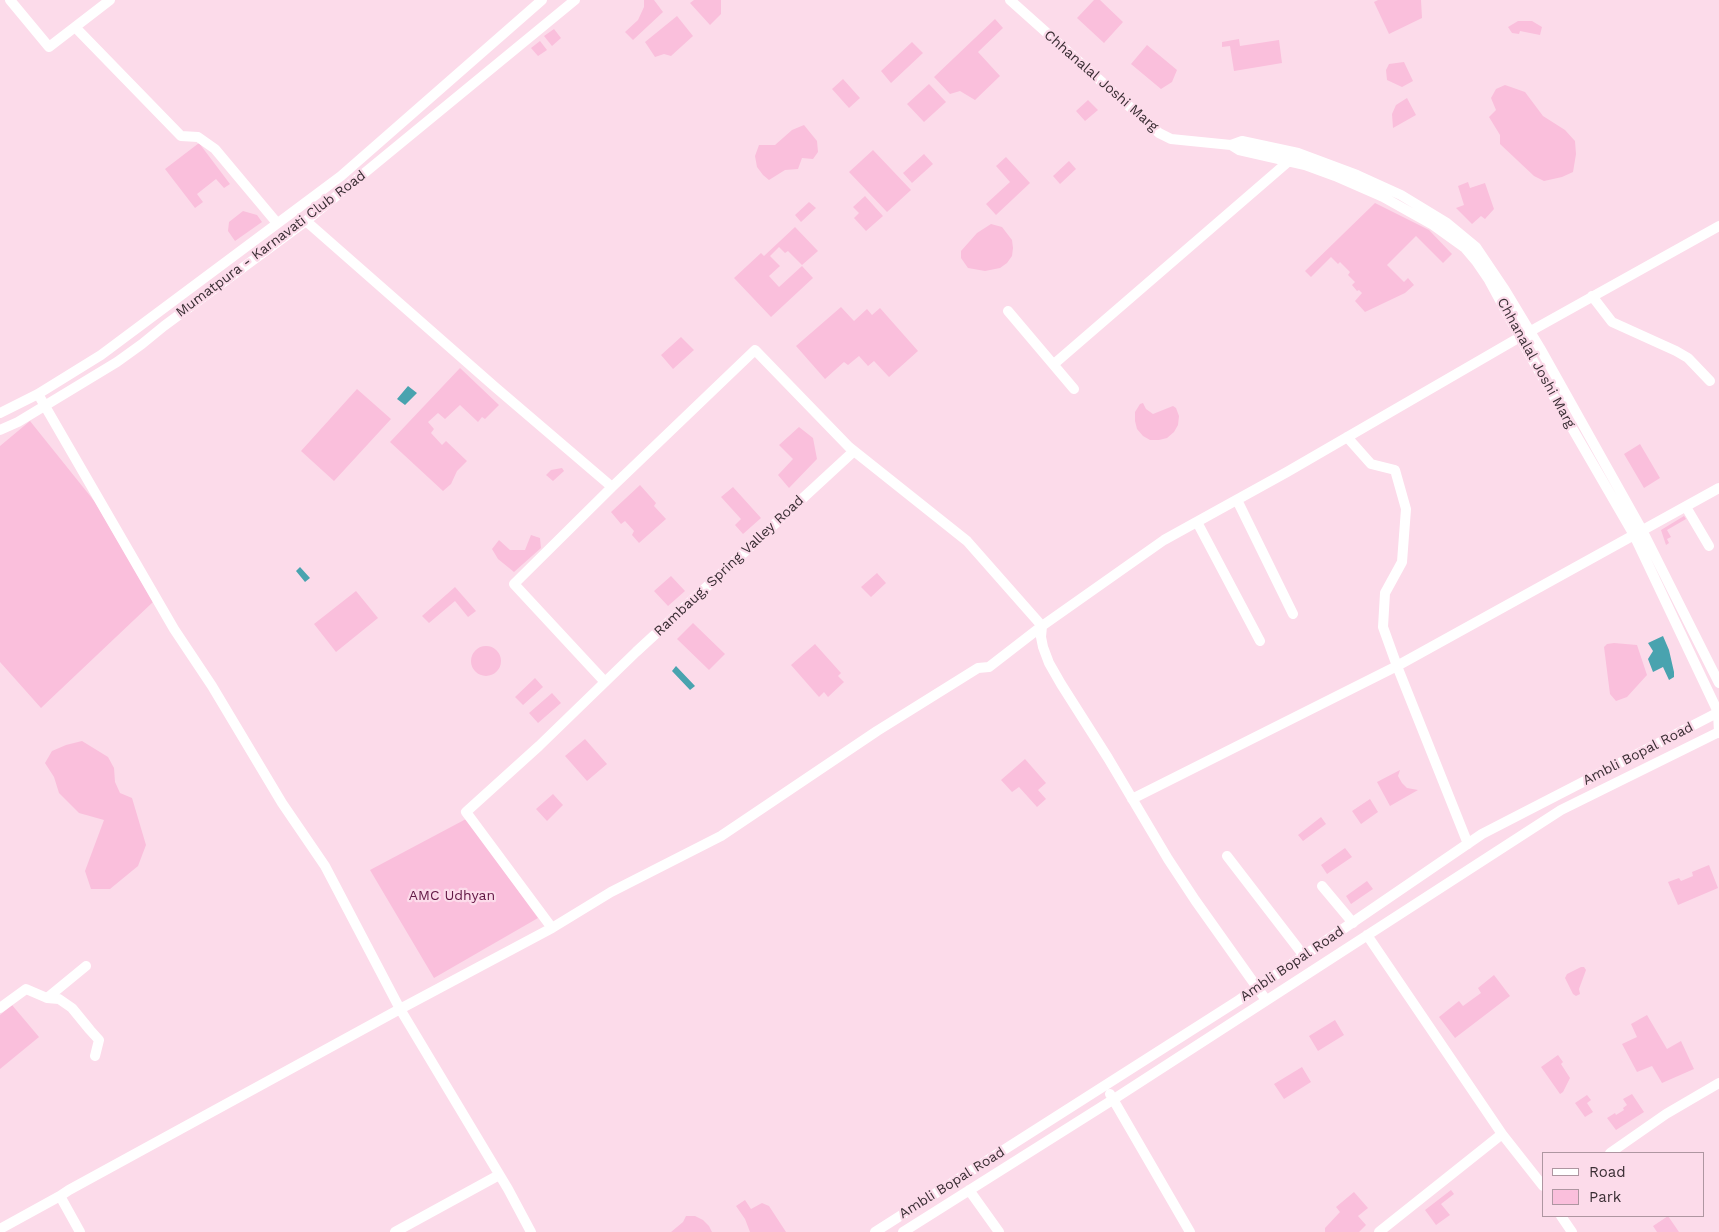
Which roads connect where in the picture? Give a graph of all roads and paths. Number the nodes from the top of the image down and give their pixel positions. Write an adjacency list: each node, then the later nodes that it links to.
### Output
1 (10, 0): 6 (street)
2 (110, 0): 6 (street)
3 (542, 0): 10 (street, Mumatpura - Karnavati Club Road)
4 (575, 0): 9 (street, Mumatpura - Karnavati Club Road)
5 (1010, 0): 7 (street, Chhanalal Joshi Marg)
6 (75, 27): 10 (street)
7 (1231, 145): 8 (street, Chhanalal Joshi Marg); 12 (street, Chhanalal Joshi Marg)
8 (1289, 161): 12 (street, Chhanalal Joshi Marg); 17 (street)
9 (306, 221): 21 (street, Mumatpura - Karnavati Club Road); 26 (street)
10 (277, 223): 20 (street, Mumatpura - Karnavati Club Road)
11 (1719, 226): 13 (street)
12 (1468, 246): 15 (street, Chhanalal Joshi Marg); 16 (street, Chhanalal Joshi Marg)
13 (1592, 296): 15 (street); 18 (street)
14 (1008, 311): 17 (street)
15 (1530, 332): 16 (street); 31 (street, Chhanalal Joshi Marg)
16 (1520, 337): 24 (street); 31 (street, Chhanalal Joshi Marg)
17 (1054, 364): 19 (street)
18 (1710, 381)
19 (1074, 389)
20 (38, 394): 21 (street); 22 (street, Mumatpura - Karnavati Club Road)
21 (45, 406): 23 (street, Mumatpura - Karnavati Club Road); 54 (street)
22 (0, 413)
23 (0, 430)
24 (1348, 437): 28 (street); 36 (street)
25 (854, 451): 26 (street); 34 (street); 37 (street, Rambaug, Spring Valley Road)
26 (612, 487): 37 (street)
27 (1719, 488): 29 (street)
28 (1237, 500): 30 (street); 33 (street)
29 (1686, 507): 31 (street); 32 (street)
30 (1197, 522): 34 (street); 35 (street)
31 (1638, 533): 36 (street); 38 (street, Chhanalal Joshi Marg); 39 (street, Chhanalal Joshi Marg)
32 (1709, 546)
33 (1293, 614)
34 (1042, 626): 41 (street); 46 (street)
35 (1260, 640)
36 (1397, 666): 41 (street); 42 (street)
37 (605, 682): 46 (street, Rambaug, Spring Valley Road)
38 (1719, 683)
39 (1718, 712): 40 (street); 42 (street, Ambli Bopal Road)
40 (1719, 732): 47 (street, Ambli Bopal Road)
41 (1132, 799): 50 (street)
42 (1468, 844): 45 (street, Ambli Bopal Road)
43 (1227, 856): 48 (street)
44 (1322, 886): 45 (street)
45 (1353, 923): 48 (street, Ambli Bopal Road)
46 (552, 928): 54 (street)
47 (1367, 935): 52 (street, Ambli Bopal Road); 59 (street)
48 (1304, 956): 50 (street, Ambli Bopal Road)
49 (86, 966): 51 (street)
50 (1257, 988): 52 (street); 57 (street, Ambli Bopal Road)
51 (47, 998): 53 (street); 55 (street)
52 (1266, 1000): 58 (street, Ambli Bopal Road)
53 (0, 1008)
54 (400, 1009): 61 (street); 64 (street)
55 (95, 1056)
56 (1719, 1083): 60 (street)
57 (1105, 1086): 58 (street); 70 (street, Ambli Bopal Road)
58 (1114, 1099): 63 (street, Ambli Bopal Road); 73 (street)
59 (1502, 1134): 62 (street); 74 (street)
60 (1611, 1152)
61 (499, 1175): 68 (street); 69 (street)
62 (1542, 1185)
63 (969, 1190): 71 (street, Ambli Bopal Road); 72 (street)
64 (60, 1196): 66 (street); 67 (street)
65 (1563, 1217): 75 (street)
66 (0, 1229)
67 (80, 1232)
68 (395, 1232)
69 (531, 1232)
70 (875, 1232)
71 (903, 1232)
72 (998, 1232)
73 (1190, 1232)
74 (1379, 1232)
75 (1572, 1232)

